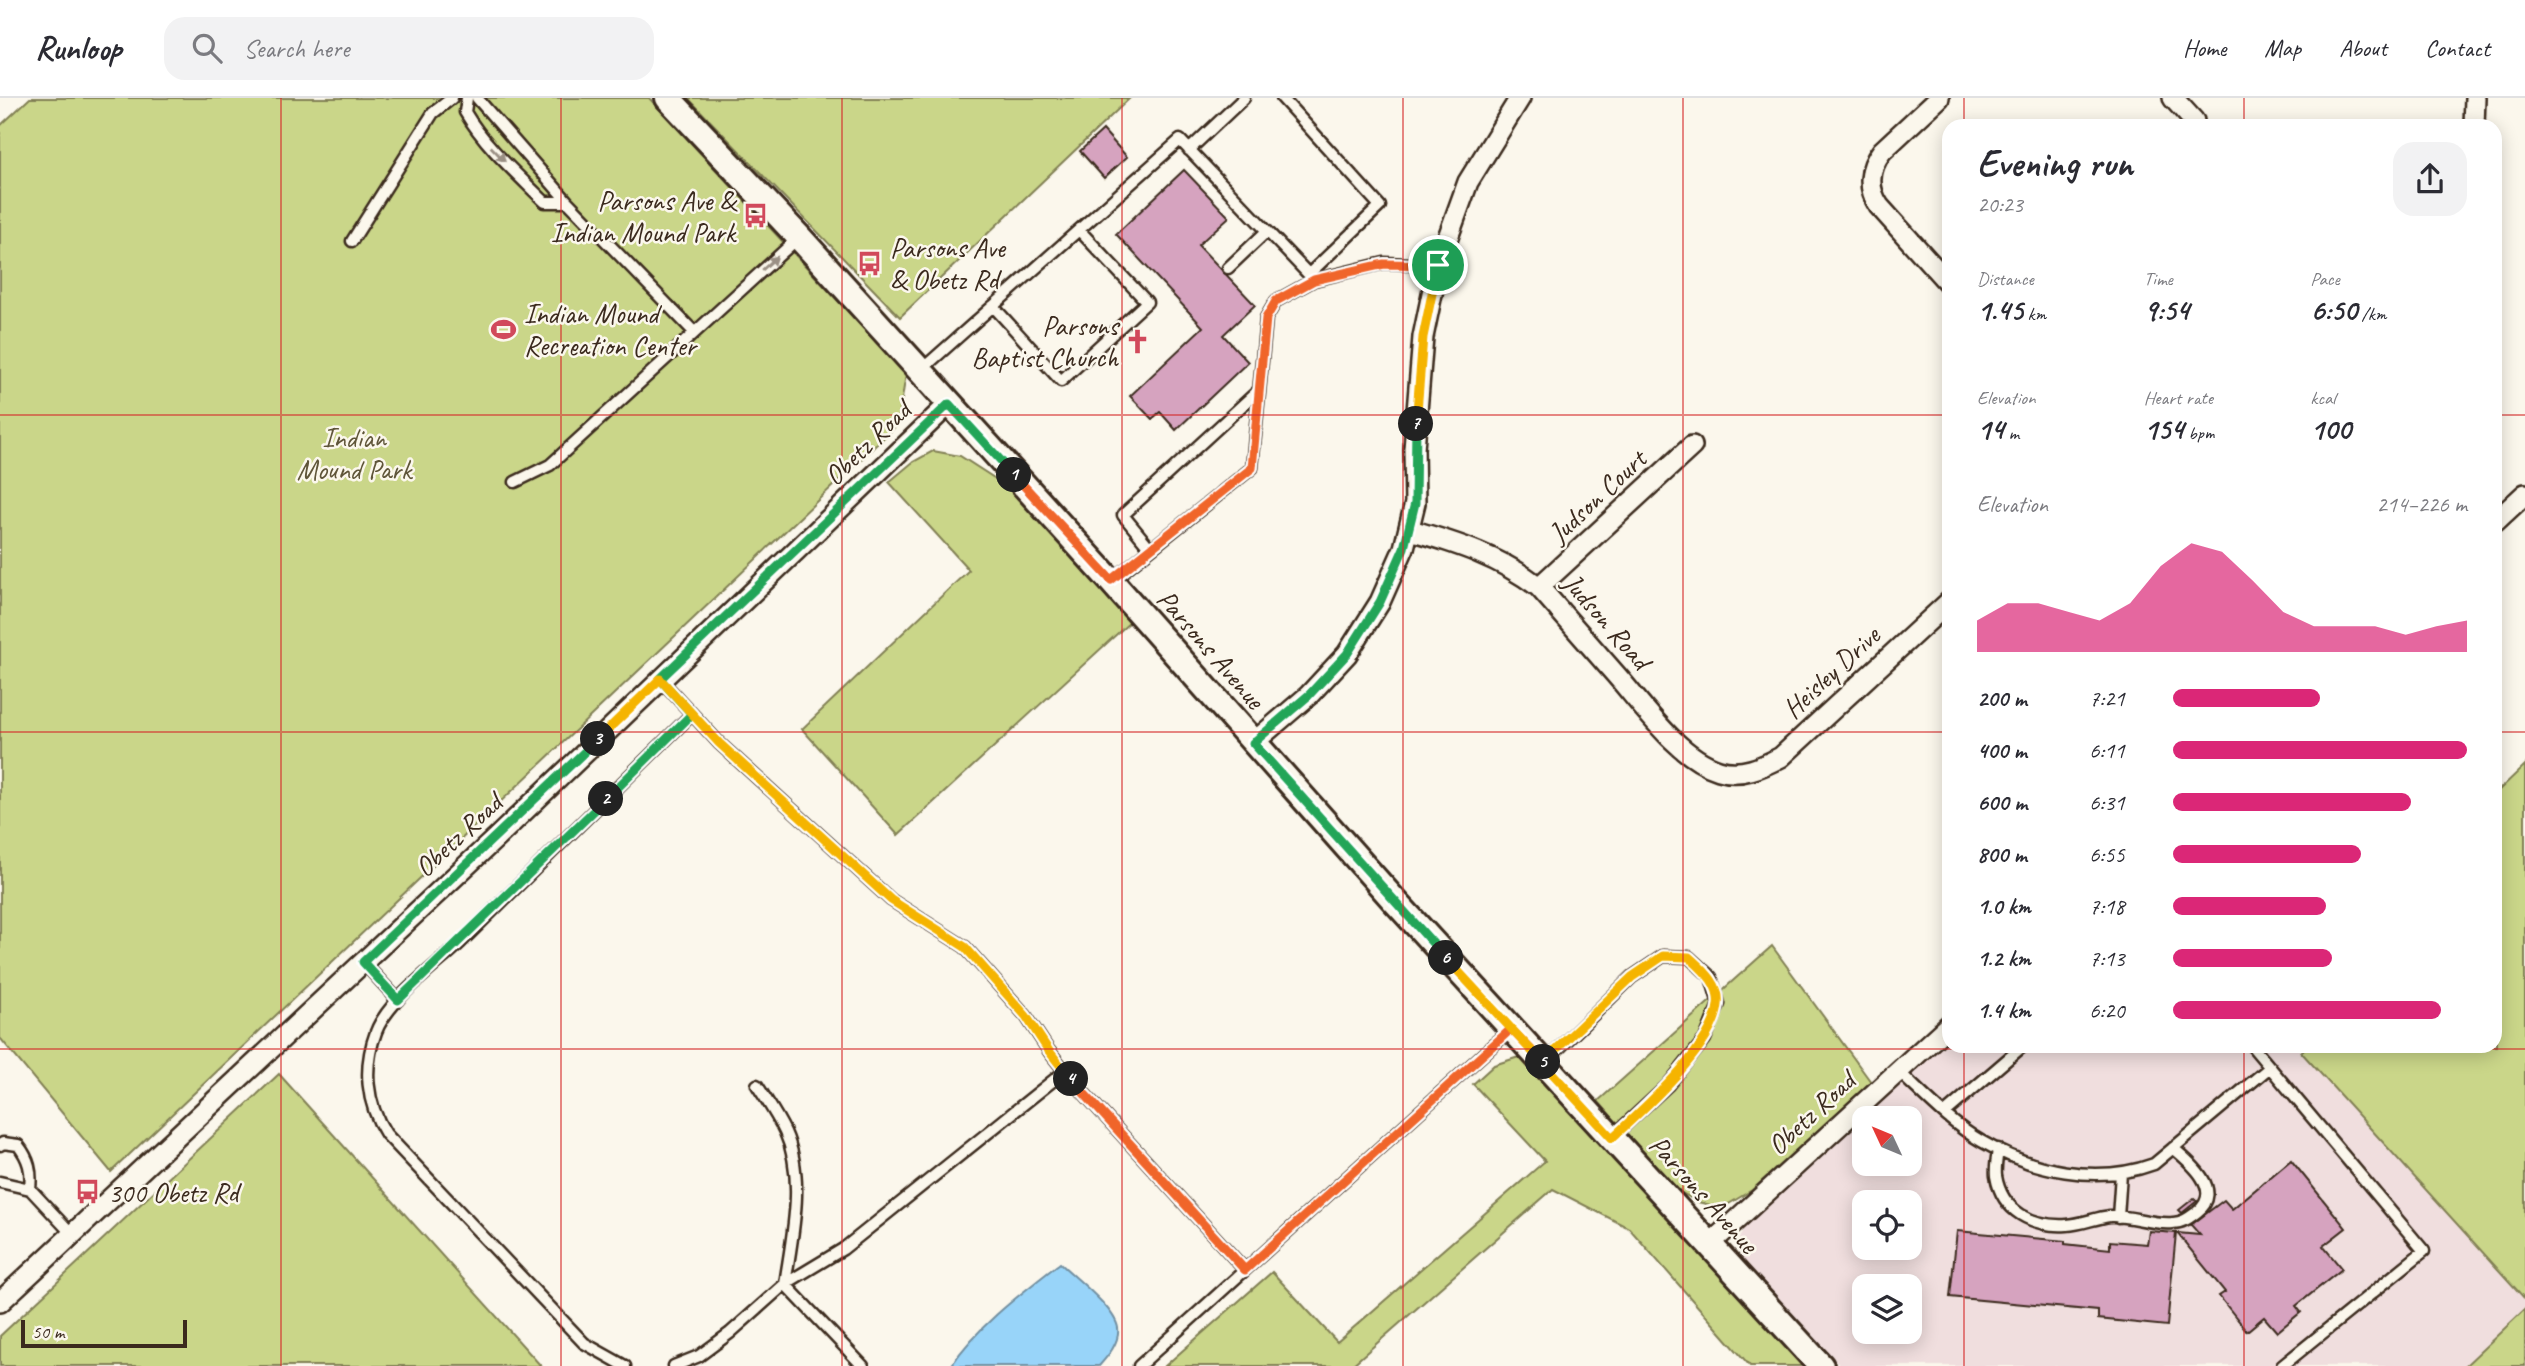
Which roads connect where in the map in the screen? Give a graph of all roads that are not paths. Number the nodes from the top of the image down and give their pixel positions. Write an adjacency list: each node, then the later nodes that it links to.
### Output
1 (452, 98): 18 (lane)
2 (467, 98): 14 (lane, one-way to 14)
3 (477, 98): 14 (lane)
4 (668, 98): 17 (street, Parsons Avenue)
5 (1244, 98): 13 (lane)
6 (1282, 98): 22 (lane)
7 (1939, 98): 21 (street)
8 (2173, 98): 11 (street)
9 (2475, 98): 12 (street)
10 (1515, 100): 19 (street)
11 (2192, 119)
12 (2474, 119)
13 (1189, 150): 15 (lane); 16 (lane)
14 (568, 202): 24 (lane)
15 (1079, 230): 23 (lane); 23 (lane)
16 (1267, 231): 20 (lane); 22 (lane)
17 (799, 237): 24 (lane, one-way to 17); 25 (street, Parsons Avenue)
18 (352, 241)
19 (1438, 265): 22 (lane); 32 (street)
20 (1228, 268)
21 (1942, 276)
22 (1311, 277): 26 (lane)
23 (993, 306): 25 (lane)
24 (694, 332): 29 (lane)
25 (920, 372): 27 (street, Parsons Avenue)
26 (1259, 390): 33 (lane); 33 (lane)
27 (949, 404): 34 (street, Parsons Avenue); 37 (street, Obetz Road)
28 (1692, 446): 35 (street, Judson Court)
29 (515, 482)
30 (2525, 494): 31 (street)
31 (2502, 515)
32 (1410, 530): 35 (street, Judson Road); 39 (street)
33 (1150, 548): 34 (lane)
34 (1111, 580): 39 (street, Parsons Avenue)
35 (1539, 587): 40 (street, Judson Road)
36 (1942, 608): 40 (street, Heisley Drive)
37 (660, 679): 38 (lane); 41 (street, Obetz Road)
38 (692, 714): 42 (lane); 49 (lane)
39 (1253, 743): 43 (street, Parsons Avenue)
40 (1744, 772)
41 (363, 962): 42 (lane); 61 (street, Obetz Road)
42 (398, 1000): 66 (lane)
43 (1511, 1029): 47 (street, Parsons Avenue); 63 (lane)
44 (1942, 1031): 50 (street, Obetz Road)
45 (2015, 1053): 52 (lane)
46 (2258, 1053): 48 (lane)
47 (1544, 1063): 53 (street, Parsons Avenue); 53 (lane)
48 (2270, 1067): 55 (lane); 71 (lane)
49 (1065, 1071): 63 (lane); 64 (lane)
50 (1898, 1071): 52 (lane); 62 (street, Obetz Road)
51 (757, 1085): 64 (lane)
52 (1945, 1113): 56 (lane)
53 (1612, 1138): 62 (street, Parsons Avenue)
54 (0, 1145): 59 (lane)
55 (2174, 1148): 57 (lane); 60 (lane)
56 (1998, 1149): 57 (lane); 60 (lane)
57 (2121, 1173): 60 (lane)
58 (0, 1182): 59 (lane)
59 (30, 1189): 61 (lane)
60 (2118, 1216)
61 (72, 1234): 65 (street, Obetz Road)
62 (1710, 1244): 70 (street, Parsons Avenue)
63 (1245, 1270): 69 (lane)
64 (785, 1284): 67 (lane); 68 (lane)
65 (0, 1302)
66 (625, 1366)
67 (674, 1366)
68 (863, 1366)
69 (1139, 1366)
70 (1821, 1366)
71 (2282, 1366)

